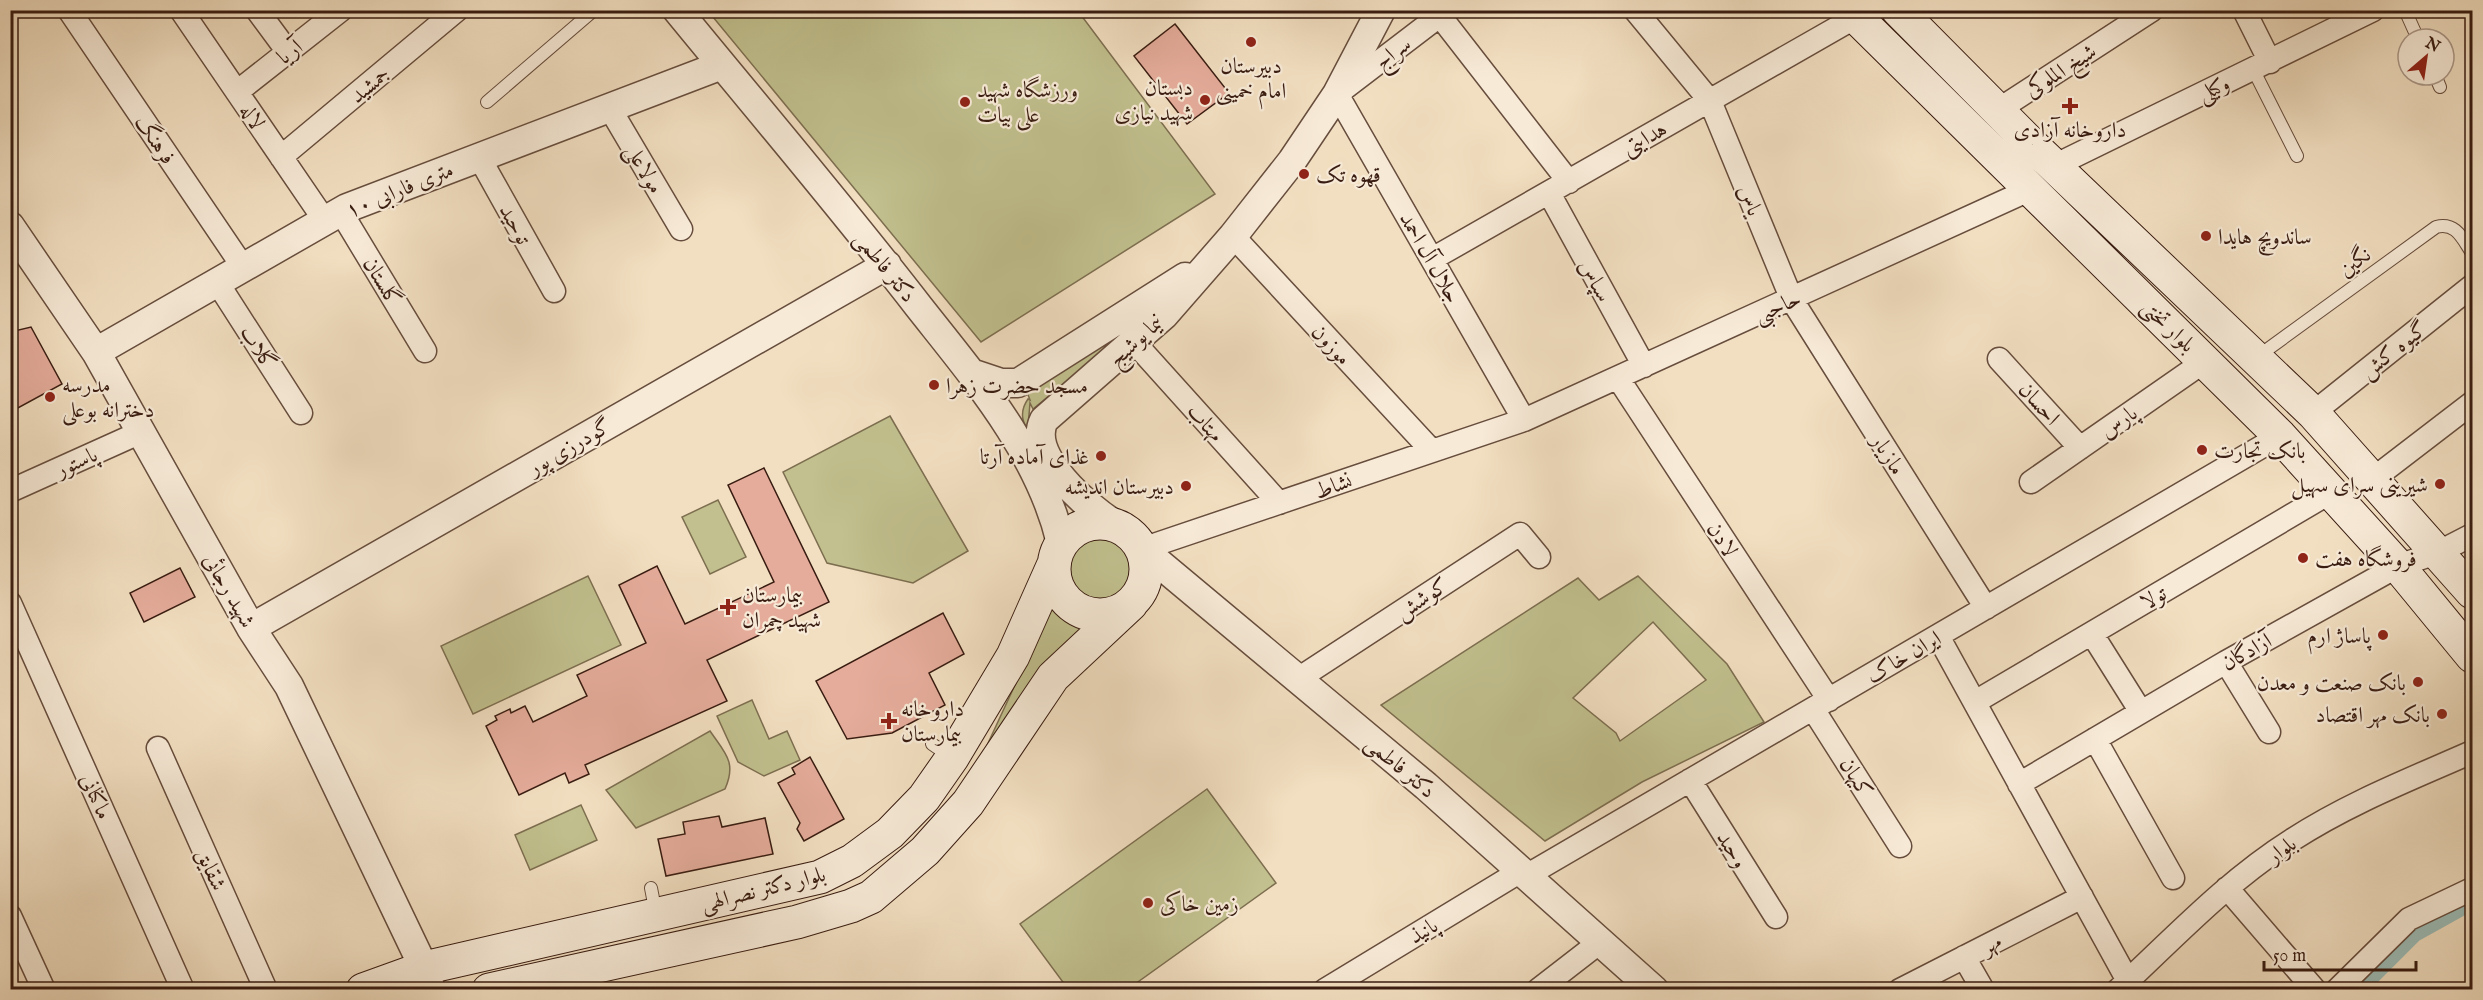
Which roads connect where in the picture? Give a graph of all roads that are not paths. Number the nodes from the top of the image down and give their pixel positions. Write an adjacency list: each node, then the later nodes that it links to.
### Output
1 (69, 10): 43 (street, فرهنگ)
2 (181, 10): 21 (street, لاله)
3 (257, 10): 18 (street)
4 (341, 10): 18 (street, آریا)
5 (457, 10): 29 (street, جمشید)
6 (594, 10): 24 (lane)
7 (676, 10): 19 (street, دکتر فاطمی)
8 (1381, 10): 22 (street, نیما یوشیج)
9 (1635, 10): 23 (street, یاس)
10 (1898, 10): 26 (main road, بلوار تختی)
11 (2152, 10): 26 (street, شیخ الملوکی)
12 (2244, 10): 20 (street)
13 (2373, 10): 20 (street, وکیلی)
14 (2405, 10): 17 (lane)
15 (1444, 13): 22 (street, سراج); 32 (street)
16 (1853, 14): 23 (street, هدایتی); 27 (main road, بلوار تختی)
17 (2413, 27)
18 (288, 52): 21 (street, آریا)
19 (722, 65): 25 (street, ۱۰ متری فارابی); 42 (street, دکتر فاطمی)
20 (2261, 65): 28 (lane); 31 (street, وکیلی)
21 (237, 92): 29 (street, لاله)
22 (1337, 94): 38 (street, نیما یوشیج); 41 (street, جلال آل احمد)
23 (1710, 101): 32 (street, هدایتی); 47 (street, یاس)
24 (487, 102)
25 (609, 107): 30 (street, ۱۰ متری فارابی); 37 (street, مولاعلی)
26 (1998, 110): 27 (main road); 31 (main road, بلوار تختی)
27 (1969, 130): 33 (main road, بلوار تختی)
28 (2297, 156)
29 (281, 157): 35 (street, لاله)
30 (479, 157): 35 (street, ۱۰ متری فارابی); 46 (street, توحید)
31 (2054, 166): 52 (main road, بلوار تختی)
32 (1569, 182): 34 (street, هدایتی)
33 (2029, 190): 47 (street, حاجبی); 53 (main road, بلوار تختی)
34 (1549, 193): 41 (street, هدایتی); 54 (street, سپاس)
35 (333, 216): 43 (street, ۱۰ متری فارابی); 49 (street, گلستان)
36 (10, 226): 50 (street, شهید رجائی)
37 (681, 230)
38 (1233, 236): 40 (street, نیما یوشیج); 64 (street, موزون)
39 (2472, 253): 52 (lane, نگین)
40 (1213, 259): 48 (street, نیما یوشیج); 55 (street, نیما یوشیج)
41 (1432, 260): 60 (street, جلال آل احمد)
42 (887, 265): 55 (street, دکتر فاطمی); 81 (street, گودرزی پور)
43 (243, 267): 44 (street, ۱۰ متری فارابی)
44 (217, 282): 50 (street, ۱۰ متری فارابی); 58 (street, گلاب)
45 (2472, 286): 59 (street, گیوه کش)
46 (554, 291)
47 (1792, 300): 54 (street, حاجبی); 80 (street, مازیار)
48 (1134, 342): 69 (street, مهتاب); 70 (street, نیما یوشیج)
49 (425, 351)
50 (96, 352): 61 (street, شهید رجائی)
51 (1999, 359): 63 (street, احسان)
52 (2256, 359): 59 (main road, بلوار تختی)
53 (2205, 361): 62 (main road, بلوار تختی); 63 (street, پارس)
54 (1644, 366): 56 (street, حاجبی)
55 (971, 373): 74 (street, دکتر فاطمی)
56 (1618, 378): 60 (street, حاجبی); 88 (street, لادن)
57 (2472, 403): 65 (street)
58 (301, 413)
59 (2313, 413): 65 (main road, بلوار تختی)
60 (1524, 420): 64 (street, نشاط)
61 (141, 432): 67 (street, پاستور); 81 (street, شهید رجائی)
62 (2280, 436): 68 (main road, بلوار تختی); 80 (street, ایران خاک)
63 (2080, 448): 66 (street, پارس)
64 (1432, 451): 69 (street, نشاط)
65 (2373, 479): 73 (main road, بلوار تختی)
66 (2031, 482)
67 (10, 491)
68 (2331, 492): 76 (main road, بلوار تختی); 82 (street, تولا)
69 (1279, 503): 72 (street, نشاط)
70 (1114, 524): 72 (main road); 74 (main road)
71 (2472, 535): 73 (street, آزادگان)
72 (1142, 549): 79 (main road); 86 (street, دکتر فاطمی)
73 (2439, 552): 76 (street, آزادگان); 77 (main road, بلوار تختی)
74 (1057, 555): 79 (main road); 93 (main road, بلوار دکتر نصرالهی)
75 (1539, 557): 86 (street, کوشش)
76 (2398, 566): 84 (main road, بلوار تختی); 85 (street, آزادگان)
77 (2472, 592)
78 (10, 603): 113 (street, ماکنانی)
79 (1131, 604): 96 (main road, بلوار دکتر نصرالهی)
80 (1986, 608): 83 (street, ایران خاک)
81 (251, 628): 108 (street, شهید رجائی)
82 (2092, 633): 87 (street, تولا); 89 (street)
83 (1938, 636): 87 (street); 88 (street, ایران خاک)
84 (2472, 656)
85 (2226, 662): 89 (street, آزادگان); 90 (street)
86 (1298, 679): 99 (street, دکتر فاطمی)
87 (1975, 702): 97 (street)
88 (1821, 704): 95 (street, ایران خاک); 98 (street, کیهان)
89 (2141, 712): 91 (street, آزادگان)
90 (2269, 732)
91 (2095, 739): 97 (street, آزادگان); 100 (street)
92 (158, 748): 114 (street, شقایق)
93 (942, 751): 96 (main road); 108 (main road, بلوار دکتر نصرالهی)
94 (2472, 752): 101 (street, بلوار)
95 (1690, 780): 99 (street, ایران خاک); 105 (street, وحید)
96 (983, 781): 109 (main road, بلوار دکتر نصرالهی)
97 (2019, 784): 103 (street)
98 (1900, 846)
99 (1523, 874): 106 (street, دکتر فاطمی); 117 (street, پانیذ)
100 (2173, 878)
101 (2227, 888): 110 (street, بلوار); 111 (street)
102 (2472, 889): 122 (street)
103 (2082, 897): 107 (street, مهر); 110 (street)
104 (10, 916): 112 (street)
105 (1776, 917)
106 (1600, 942): 118 (street); 119 (street, دکتر فاطمی)
107 (1964, 957): 120 (street, مهر); 121 (street)
108 (433, 982): 115 (main road, بلوار دکتر نصرالهی)
109 (548, 982): 116 (main road, بلوار دکتر نصرالهی)
110 (2123, 985)
111 (2314, 989)
112 (44, 990)
113 (183, 990)
114 (267, 990)
115 (363, 990)
116 (489, 990)
117 (1325, 990)
118 (1538, 990)
119 (1654, 990)
120 (1900, 990)
121 (1983, 990)
122 (2337, 990)

